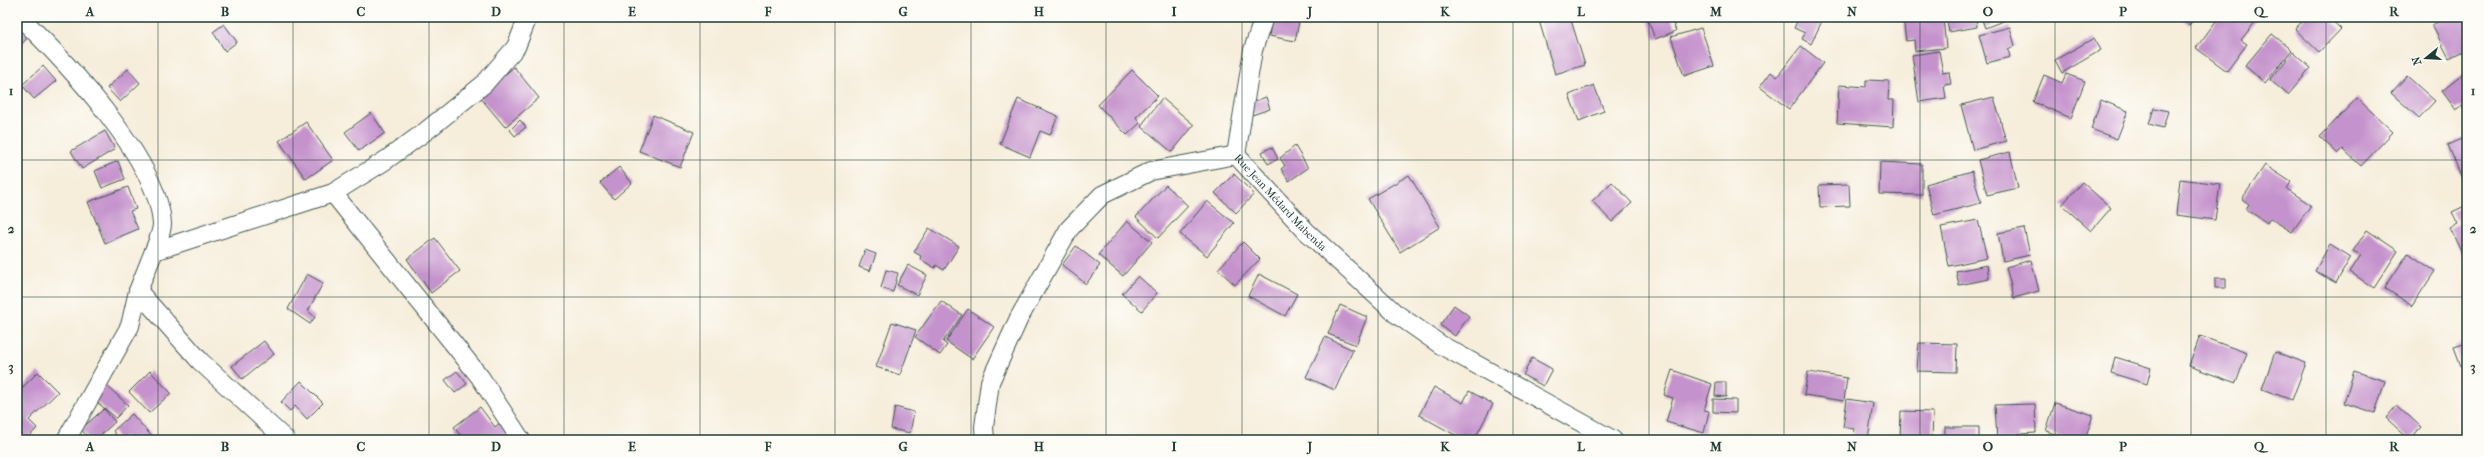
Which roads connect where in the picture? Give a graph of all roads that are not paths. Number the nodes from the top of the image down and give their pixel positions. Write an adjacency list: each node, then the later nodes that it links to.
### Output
1 (20, 17): 6 (street)
2 (528, 17): 5 (street)
3 (1264, 17): 4 (street)
4 (1236, 155): 11 (street, Rue Jean Médard Mabenda); 12 (street, Rue Jean Médard Mabenda)
5 (333, 193): 6 (street); 10 (street)
6 (154, 251): 7 (street)
7 (138, 291): 8 (street); 9 (street)
8 (66, 440)
9 (286, 440)
10 (521, 440)
11 (985, 440)
12 (1613, 440)

